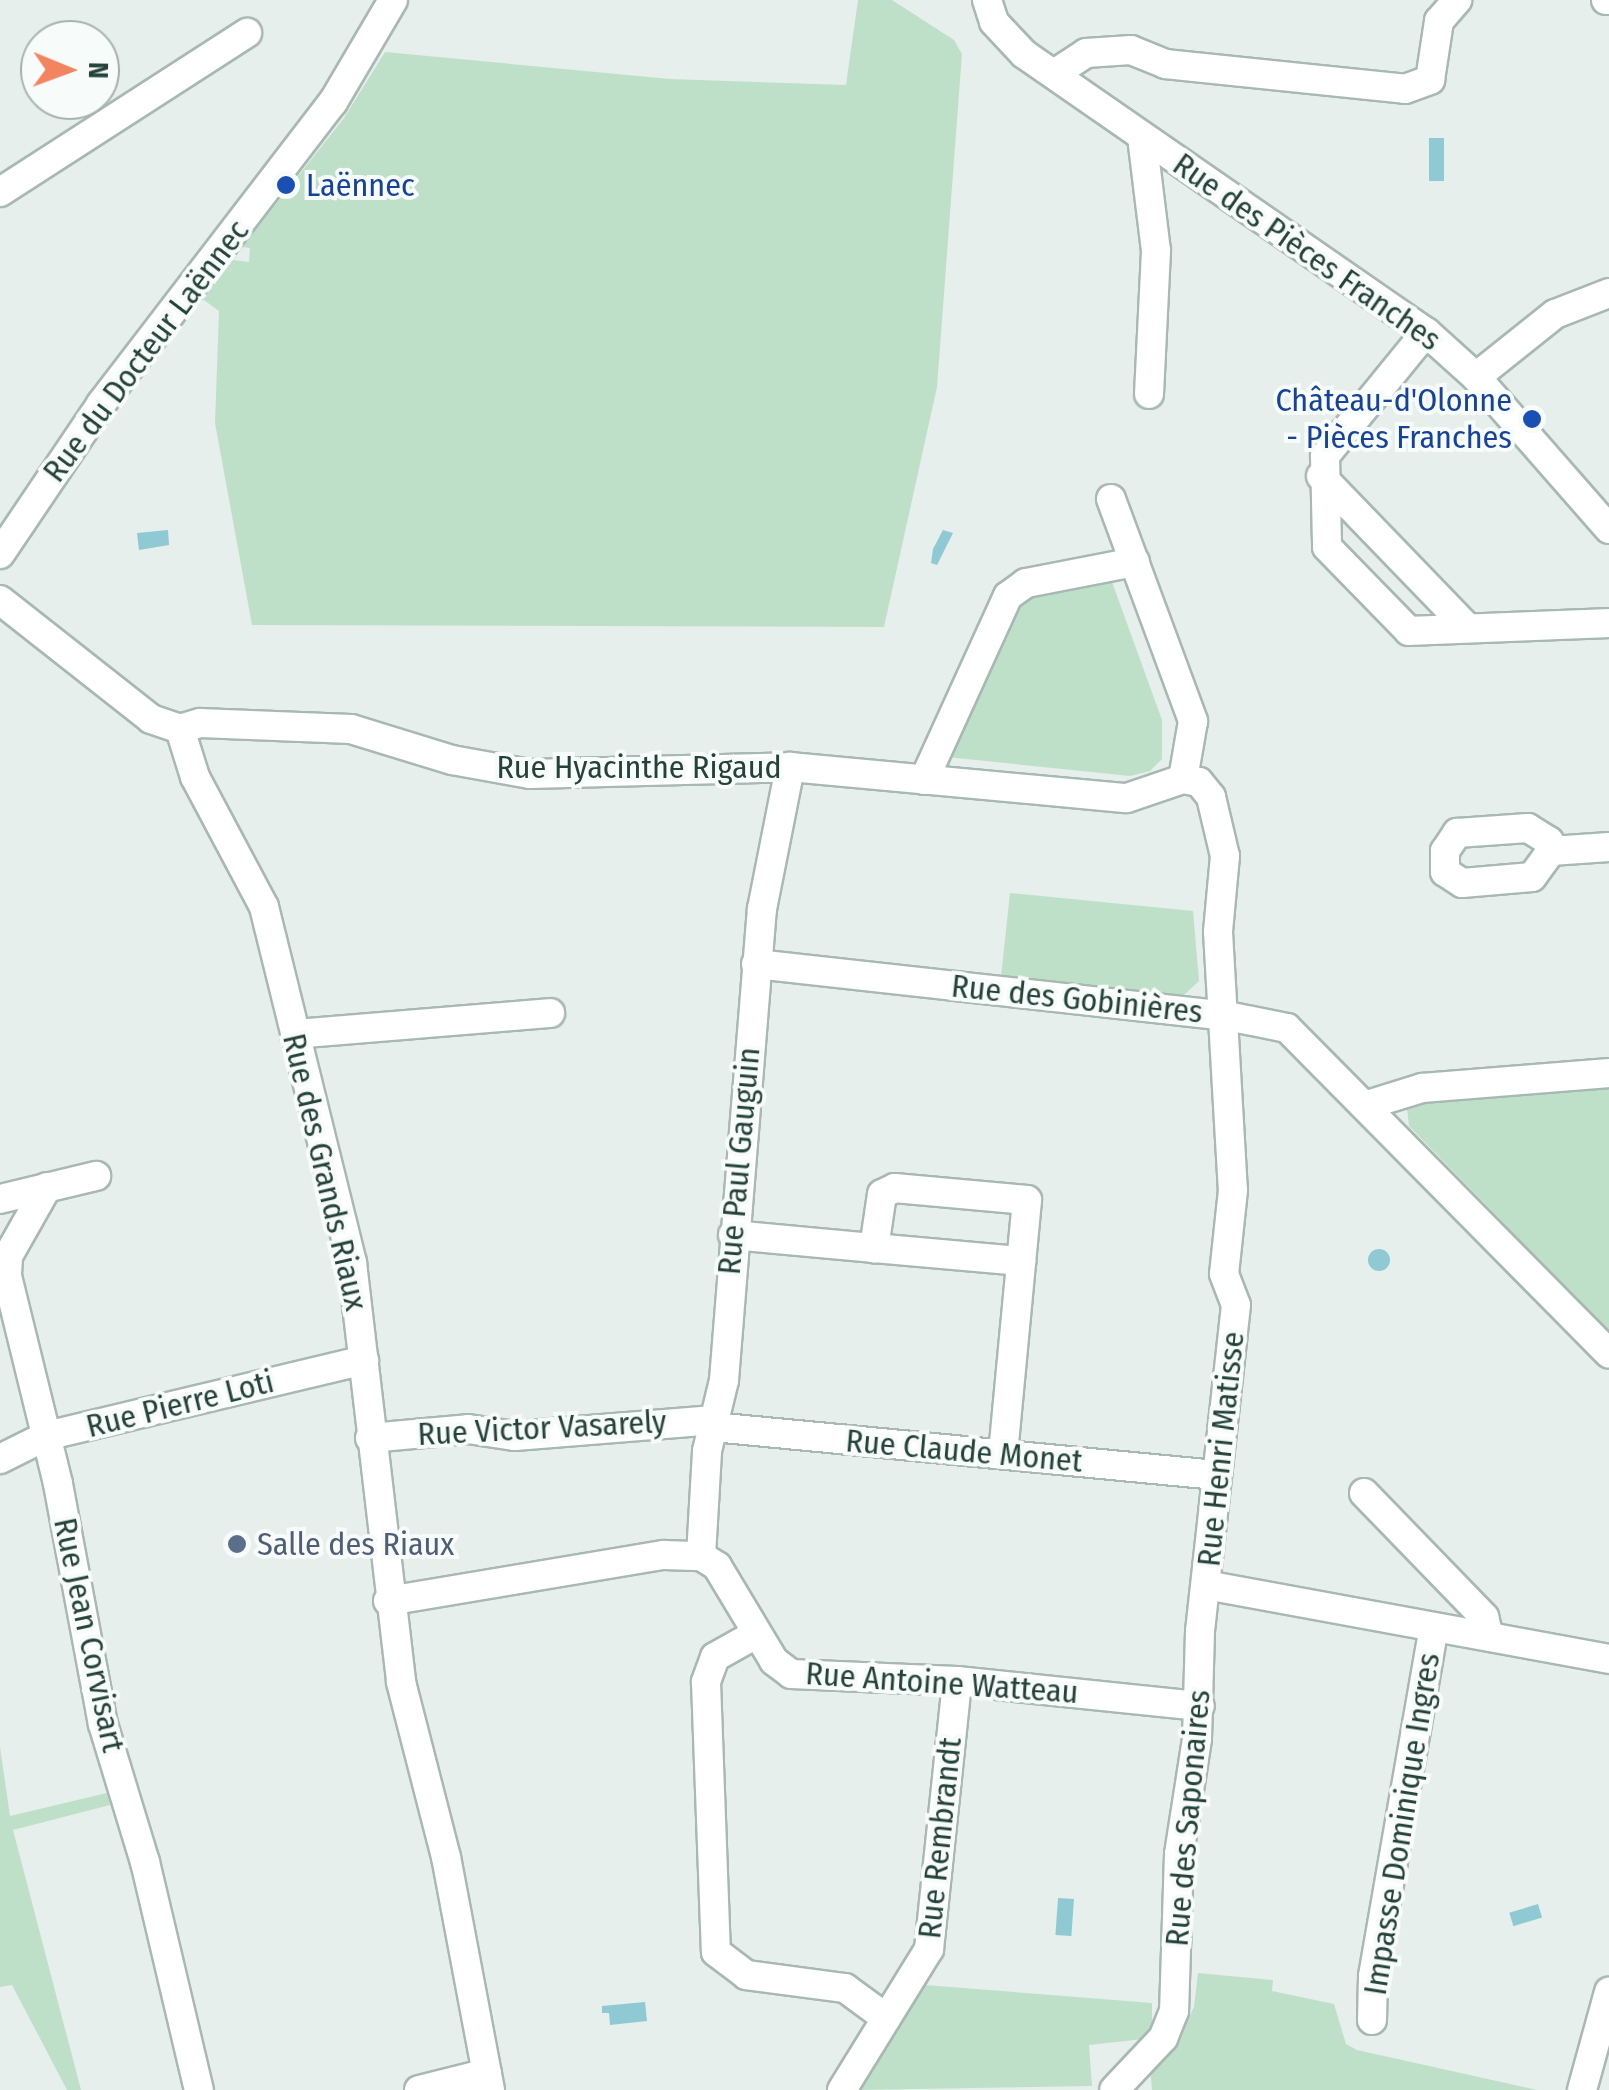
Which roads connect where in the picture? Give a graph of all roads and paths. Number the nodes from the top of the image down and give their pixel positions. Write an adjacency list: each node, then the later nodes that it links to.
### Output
1 (987, 0): 5 (street, Rue des Pièces Franches)
2 (1457, 0): 5 (street)
3 (384, 3): 15 (street, Rue du Docteur Laënnec)
4 (247, 33): 7 (street)
5 (1054, 74): 6 (street, Rue des Pièces Franches)
6 (1142, 137): 9 (street, Rue des Pièces Franches); 11 (street)
7 (0, 192)
8 (1609, 294): 10 (street)
9 (1426, 332): 10 (street, Rue des Pièces Franches); 12 (street)
10 (1476, 378): 14 (street, Rue des Pièces Franches)
11 (1149, 394)
12 (1321, 476): 19 (street); 19 (street)
13 (1111, 499): 16 (street)
14 (1609, 530)
15 (3, 541)
16 (1135, 562): 22 (street); 23 (street)
17 (0, 600): 20 (street)
18 (1609, 623): 19 (street)
19 (1468, 628)
20 (180, 729): 21 (street, Rue Hyacinthe Rigaud); 29 (street, Rue des Grands Riaux)
21 (790, 767): 23 (street, Rue Hyacinthe Rigaud); 26 (street, Rue Paul Gauguin)
22 (1183, 778): 23 (street, Rue Hyacinthe Rigaud); 28 (street)
23 (924, 780)
24 (1609, 846): 25 (street)
25 (1551, 851)
26 (756, 964): 28 (street, Rue des Gobinières); 35 (street, Rue Paul Gauguin)
27 (550, 1012): 29 (street)
28 (1228, 1016): 31 (street, Rue des Gobinières); 45 (street, Rue Henri Matisse)
29 (294, 1034): 39 (street, Rue des Grands Riaux)
30 (1609, 1073): 31 (street)
31 (1367, 1105): 38 (street, Rue des Gobinières)
32 (96, 1176): 33 (street)
33 (46, 1188): 34 (street); 41 (street, Rue Jean Corvisart)
34 (0, 1199)
35 (733, 1235): 36 (street); 40 (street, Rue Paul Gauguin)
36 (874, 1248): 37 (street); 37 (street)
37 (1021, 1262): 43 (street)
38 (1609, 1353)
39 (364, 1360): 41 (street, Rue Pierre Loti); 42 (street, Rue des Grands Riaux)
40 (713, 1424): 42 (street, Rue Victor Vasarely); 43 (street, Rue Claude Monet); 47 (street, Rue Paul Gauguin)
41 (46, 1436): 44 (street, Rue Pierre Loti); 60 (street, Rue Jean Corvisart)
42 (370, 1438): 49 (street, Rue des Grands Riaux)
43 (1003, 1454): 45 (street, Rue Claude Monet)
44 (0, 1458)
45 (1216, 1475): 48 (street, Rue Henri Matisse)
46 (1364, 1493): 52 (street)
47 (701, 1556): 49 (street); 51 (street, Rue Antoine Watteau)
48 (1206, 1586): 50 (street); 55 (street, Rue des Saponaires)
49 (388, 1601): 59 (street, Rue des Grands Riaux)
50 (1434, 1627): 52 (street); 58 (street, Impasse Dominique Ingres)
51 (756, 1634): 54 (street, Rue Antoine Watteau); 57 (street)
52 (1489, 1636): 53 (street)
53 (1609, 1659)
54 (957, 1681): 55 (street, Rue Antoine Watteau); 57 (street, Rue Rembrandt)
55 (1200, 1706): 63 (street, Rue des Saponaires)
56 (1609, 1992): 64 (street)
57 (886, 2018): 62 (street, Rue Rembrandt)
58 (1372, 2020)
59 (488, 2082): 61 (street)
60 (199, 2090)
61 (418, 2090)
62 (842, 2090)
63 (1114, 2090)
64 (1582, 2090)

